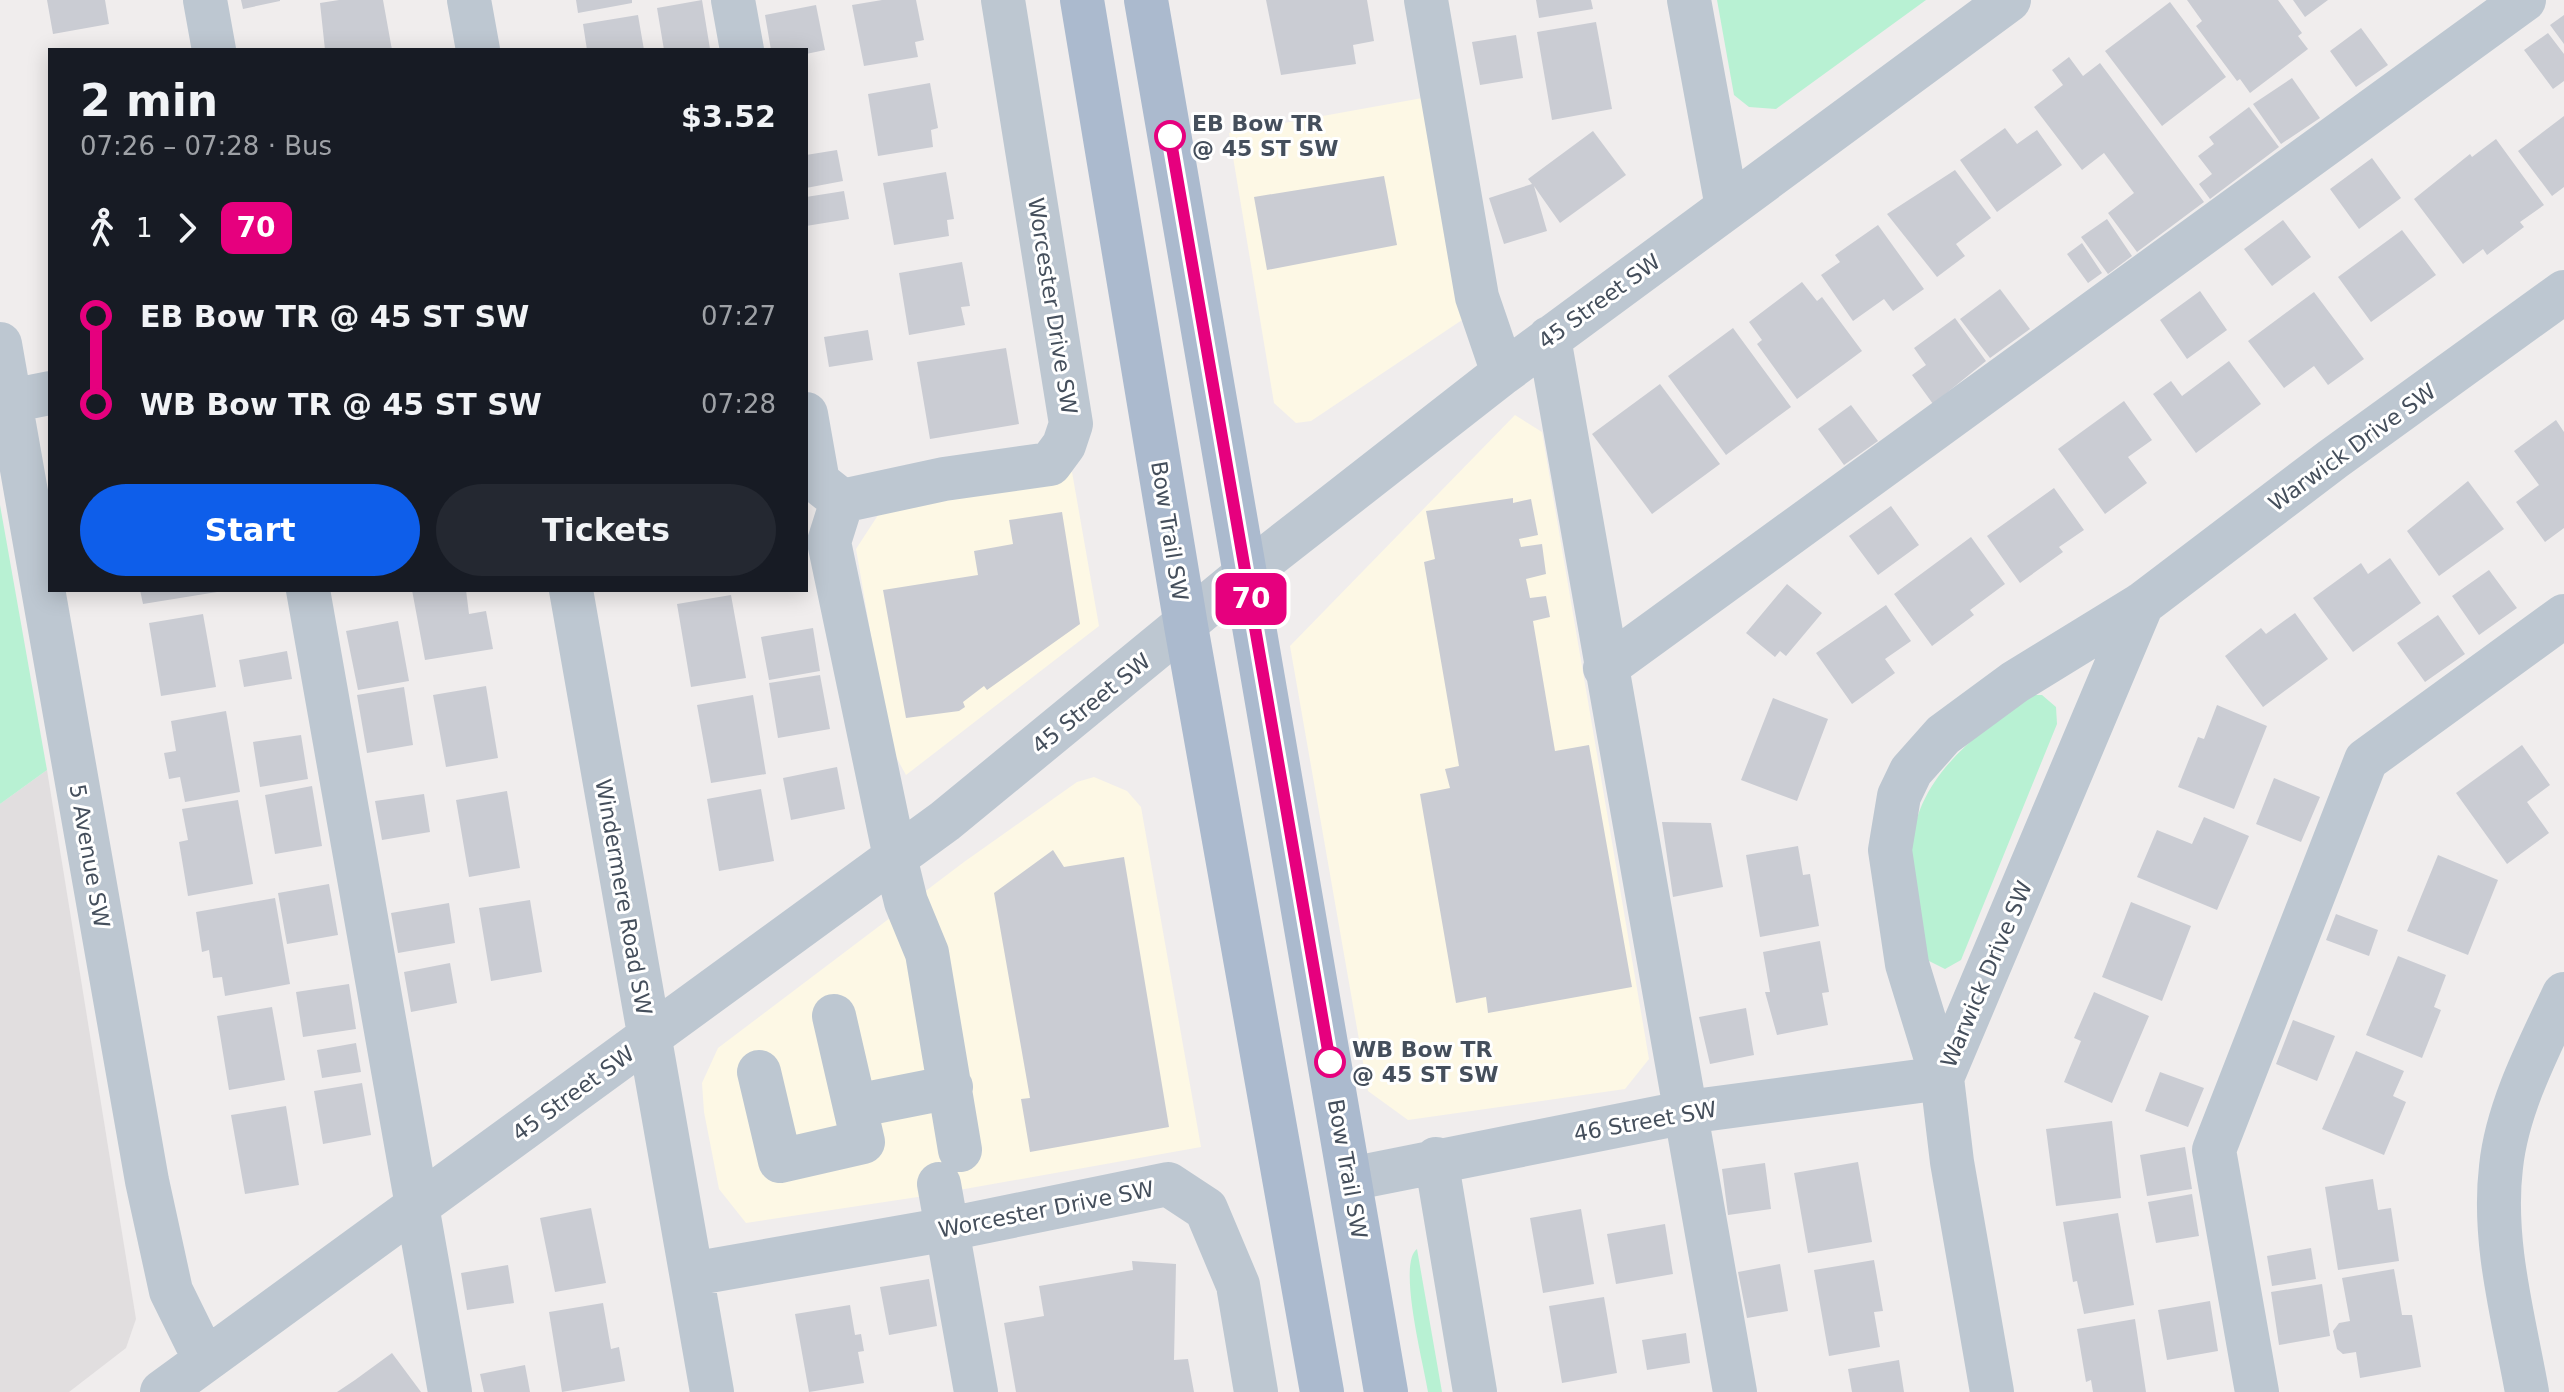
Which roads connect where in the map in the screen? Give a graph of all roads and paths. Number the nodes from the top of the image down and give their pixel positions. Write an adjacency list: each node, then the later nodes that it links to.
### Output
1 (205, 0): 11 (street)
2 (469, 0): 12 (street)
3 (733, 0): 13 (street)
4 (1003, 0): 21 (street, Worcester Drive SW)
5 (1082, 0): 29 (main road, Bow Trail SW)
6 (1146, 0): 23 (main road, Bow Trail SW)
7 (1426, 0): 18 (street)
8 (1689, 0): 14 (street)
9 (2009, 0): 14 (street, 45 Street SW)
10 (2524, 0): 30 (street)
11 (214, 48)
12 (478, 48)
13 (742, 48)
14 (1727, 207): 16 (street, 45 Street SW)
15 (2564, 292): 27 (street, Warwick Drive SW)
16 (1549, 338): 18 (street, 45 Street SW); 30 (street)
17 (0, 344): 19 (street, 5 Avenue SW)
18 (1503, 373): 23 (street, 45 Street SW)
19 (30, 397): 22 (street, 5 Avenue SW)
20 (808, 425): 21 (street)
21 (842, 501): 31 (street)
22 (48, 518)
23 (1247, 573): 29 (street, 45 Street SW); 41 (main road, Bow Trail SW)
24 (59, 592): 45 (street, 5 Avenue SW)
25 (308, 592): 42 (street)
26 (571, 592): 34 (street, Windermere Road SW)
27 (2142, 604): 36 (street, Warwick Drive SW); 36 (street, Warwick Drive SW)
28 (2564, 616): 56 (street)
29 (1186, 626): 31 (street, 45 Street SW); 51 (main road, Bow Trail SW)
30 (1605, 668): 39 (street)
31 (895, 857): 34 (street, 45 Street SW); 37 (street)
32 (2564, 994): 57 (street)
33 (834, 1016): 38 (street)
34 (648, 1039): 42 (street, 45 Street SW); 44 (street, Windermere Road SW)
35 (759, 1072): 38 (street)
36 (1942, 1078): 39 (street, 46 Street SW); 55 (street, Warwick Drive SW)
37 (951, 1087): 38 (street); 43 (street)
38 (855, 1106)
39 (1687, 1112): 40 (street, 46 Street SW); 54 (street)
40 (1436, 1159): 41 (street, 46 Street SW); 53 (street)
41 (1350, 1179): 52 (main road, Bow Trail SW)
42 (416, 1207): 45 (street, 45 Street SW); 47 (street)
43 (948, 1229): 44 (street, Worcester Drive SW); 49 (street); 50 (street, Worcester Drive SW)
44 (692, 1274): 48 (street, Windermere Road SW)
45 (205, 1360): 46 (street, 45 Street SW)
46 (162, 1392)
47 (450, 1392)
48 (712, 1392)
49 (976, 1392)
50 (1256, 1392)
51 (1322, 1392)
52 (1386, 1392)
53 (1475, 1392)
54 (1735, 1392)
55 (1992, 1392)
56 (2257, 1392)
57 (2527, 1392)

